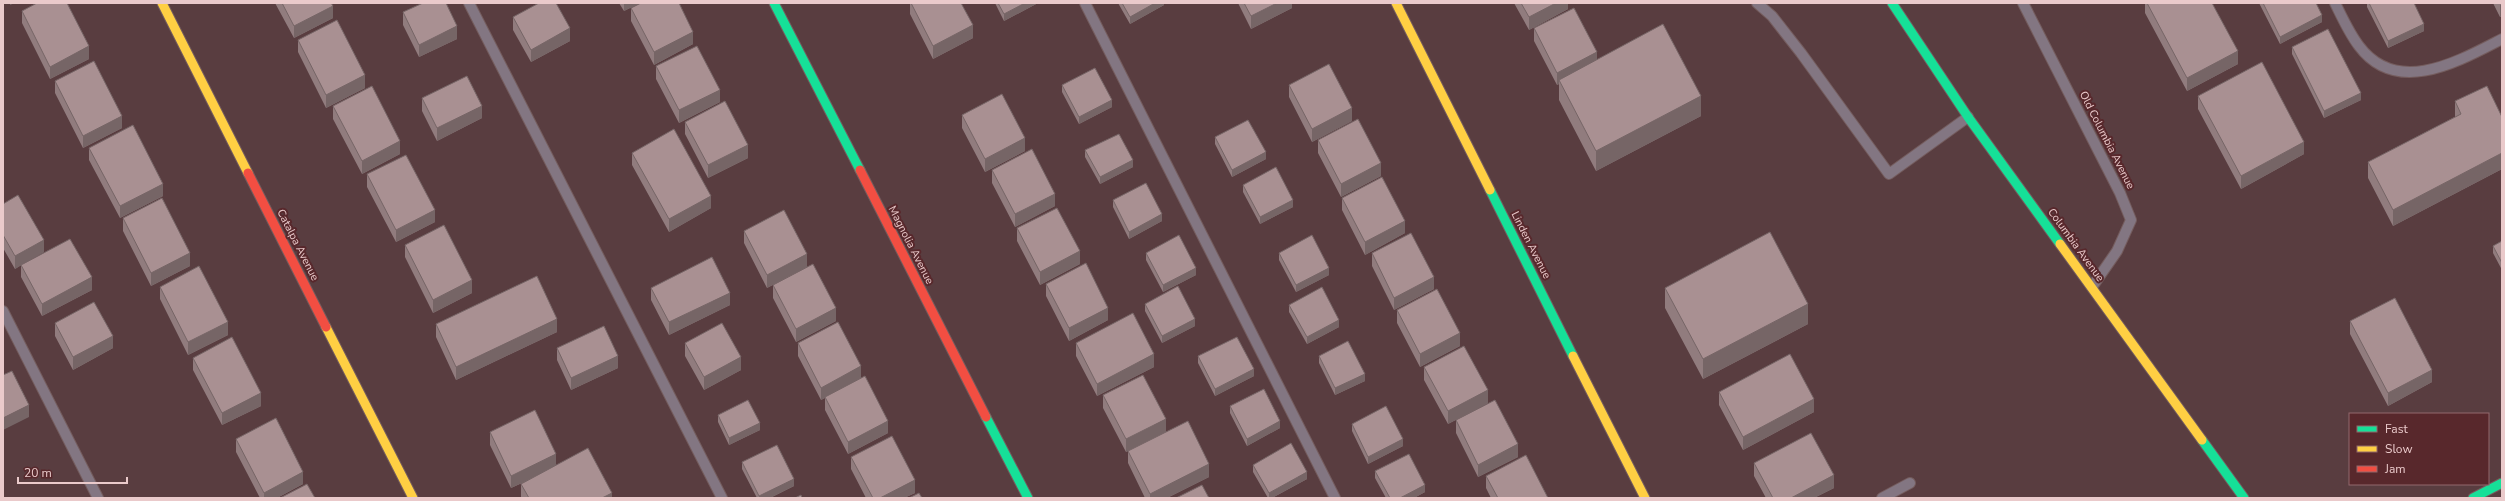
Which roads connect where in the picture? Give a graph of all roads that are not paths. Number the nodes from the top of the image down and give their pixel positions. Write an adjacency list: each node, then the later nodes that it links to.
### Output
1 (162, 3): 17 (street, Catalpa Avenue)
2 (469, 3): 18 (street)
3 (774, 3): 19 (street, Magnolia Avenue)
4 (1084, 3): 20 (street)
5 (1396, 3): 21 (street, Linden Avenue)
6 (1757, 3): 11 (street)
7 (1892, 3): 11 (street, Columbia Avenue)
8 (2023, 3): 12 (street, Old Columbia Avenue)
9 (2335, 3): 10 (street)
10 (2502, 39)
11 (1968, 117): 12 (street, Columbia Avenue)
12 (2092, 287): 23 (street, Columbia Avenue)
13 (3, 311): 16 (street)
14 (1910, 483): 22 (street)
15 (2502, 483): 24 (street)
16 (98, 498)
17 (413, 498)
18 (722, 498)
19 (1028, 498)
20 (1335, 498)
21 (1645, 498)
22 (1882, 498)
23 (2244, 498)
24 (2473, 498)

